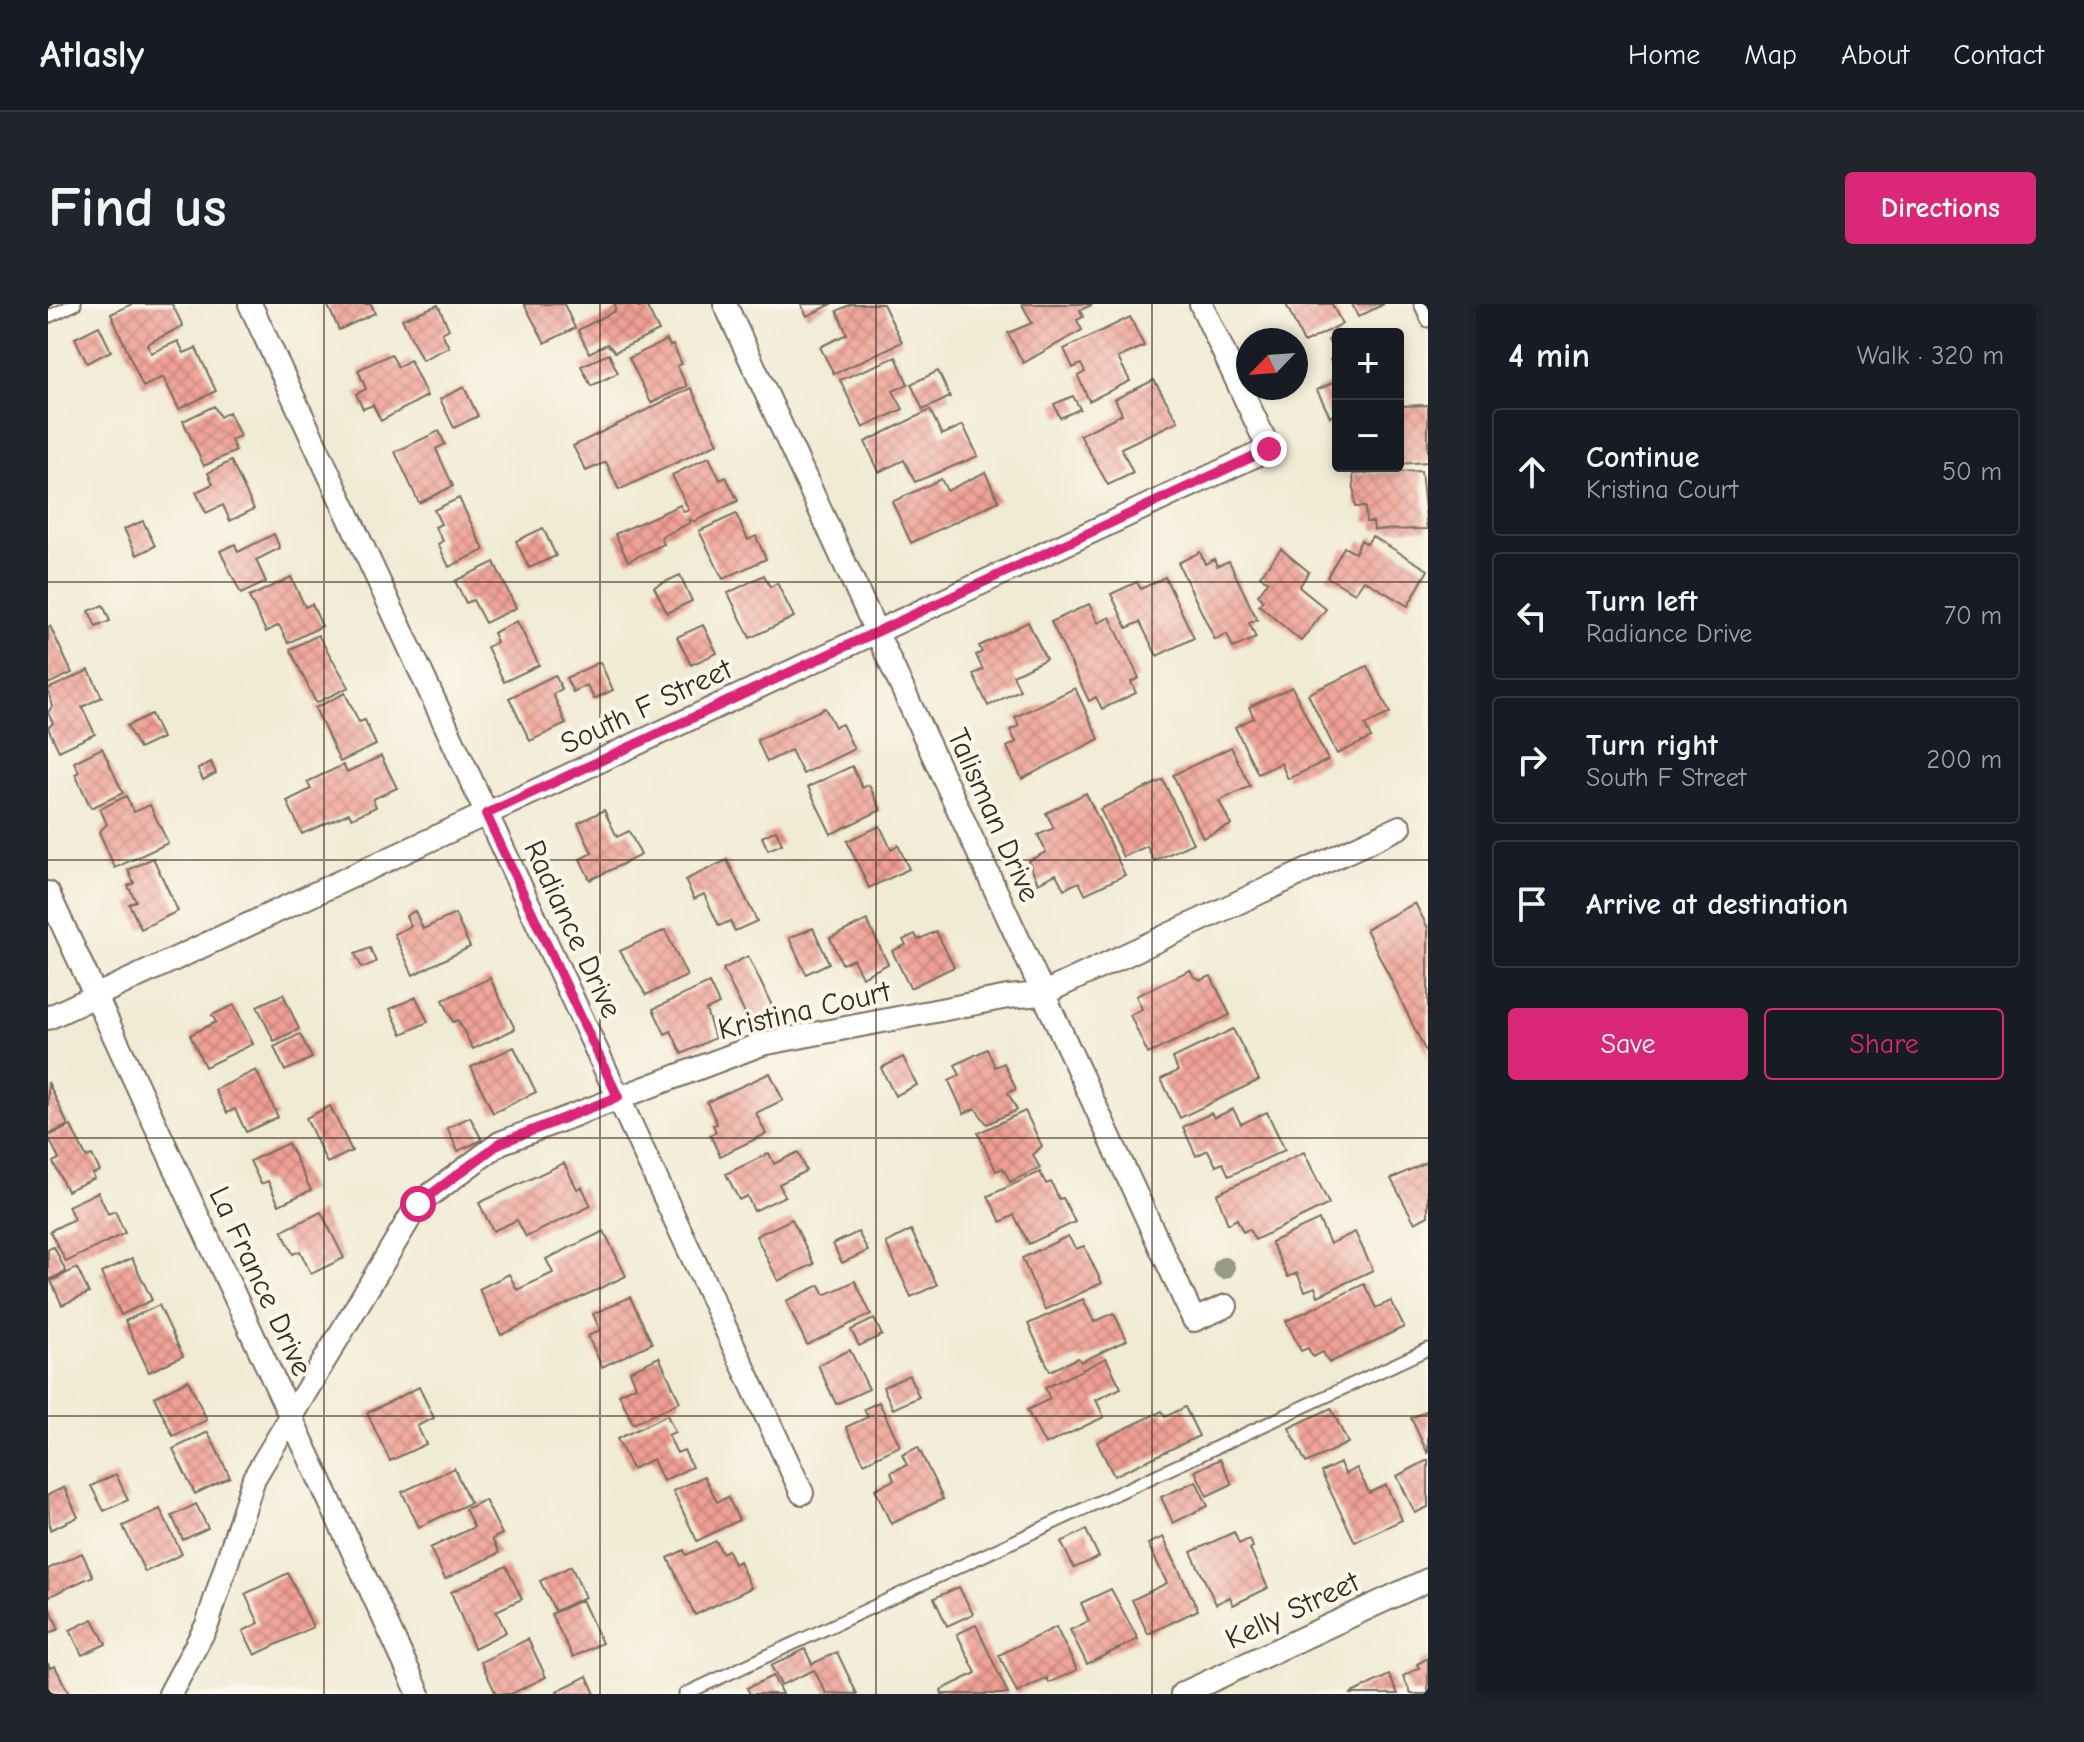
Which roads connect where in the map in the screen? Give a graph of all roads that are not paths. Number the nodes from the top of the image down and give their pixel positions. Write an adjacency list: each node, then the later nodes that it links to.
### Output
1 (75, 304): 6 (lane)
2 (250, 304): 9 (street, Radiance Drive)
3 (725, 304): 8 (street, Talisman Drive)
4 (1201, 304): 8 (street, South F Street)
5 (1420, 304): 7 (lane)
6 (48, 317)
7 (1428, 321)
8 (877, 631): 9 (street, South F Street); 12 (street, Talisman Drive)
9 (486, 814): 13 (street, South F Street); 15 (street, Radiance Drive)
10 (1400, 827): 12 (street, Kristina Court)
11 (48, 893): 13 (street, La France Drive)
12 (1042, 994): 15 (street, Kristina Court); 16 (street, Talisman Drive)
13 (96, 995): 14 (street, South F Street); 18 (street, La France Drive)
14 (48, 1018)
15 (618, 1097): 18 (street, Kristina Court); 19 (street, Radiance Drive)
16 (1226, 1306)
17 (1428, 1349): 23 (lane)
18 (292, 1419): 21 (street, Kristina Court); 22 (street, La France Drive)
19 (802, 1493)
20 (1428, 1580): 24 (street, Kelly Street)
21 (170, 1694)
22 (419, 1694)
23 (685, 1694)
24 (1182, 1694)

